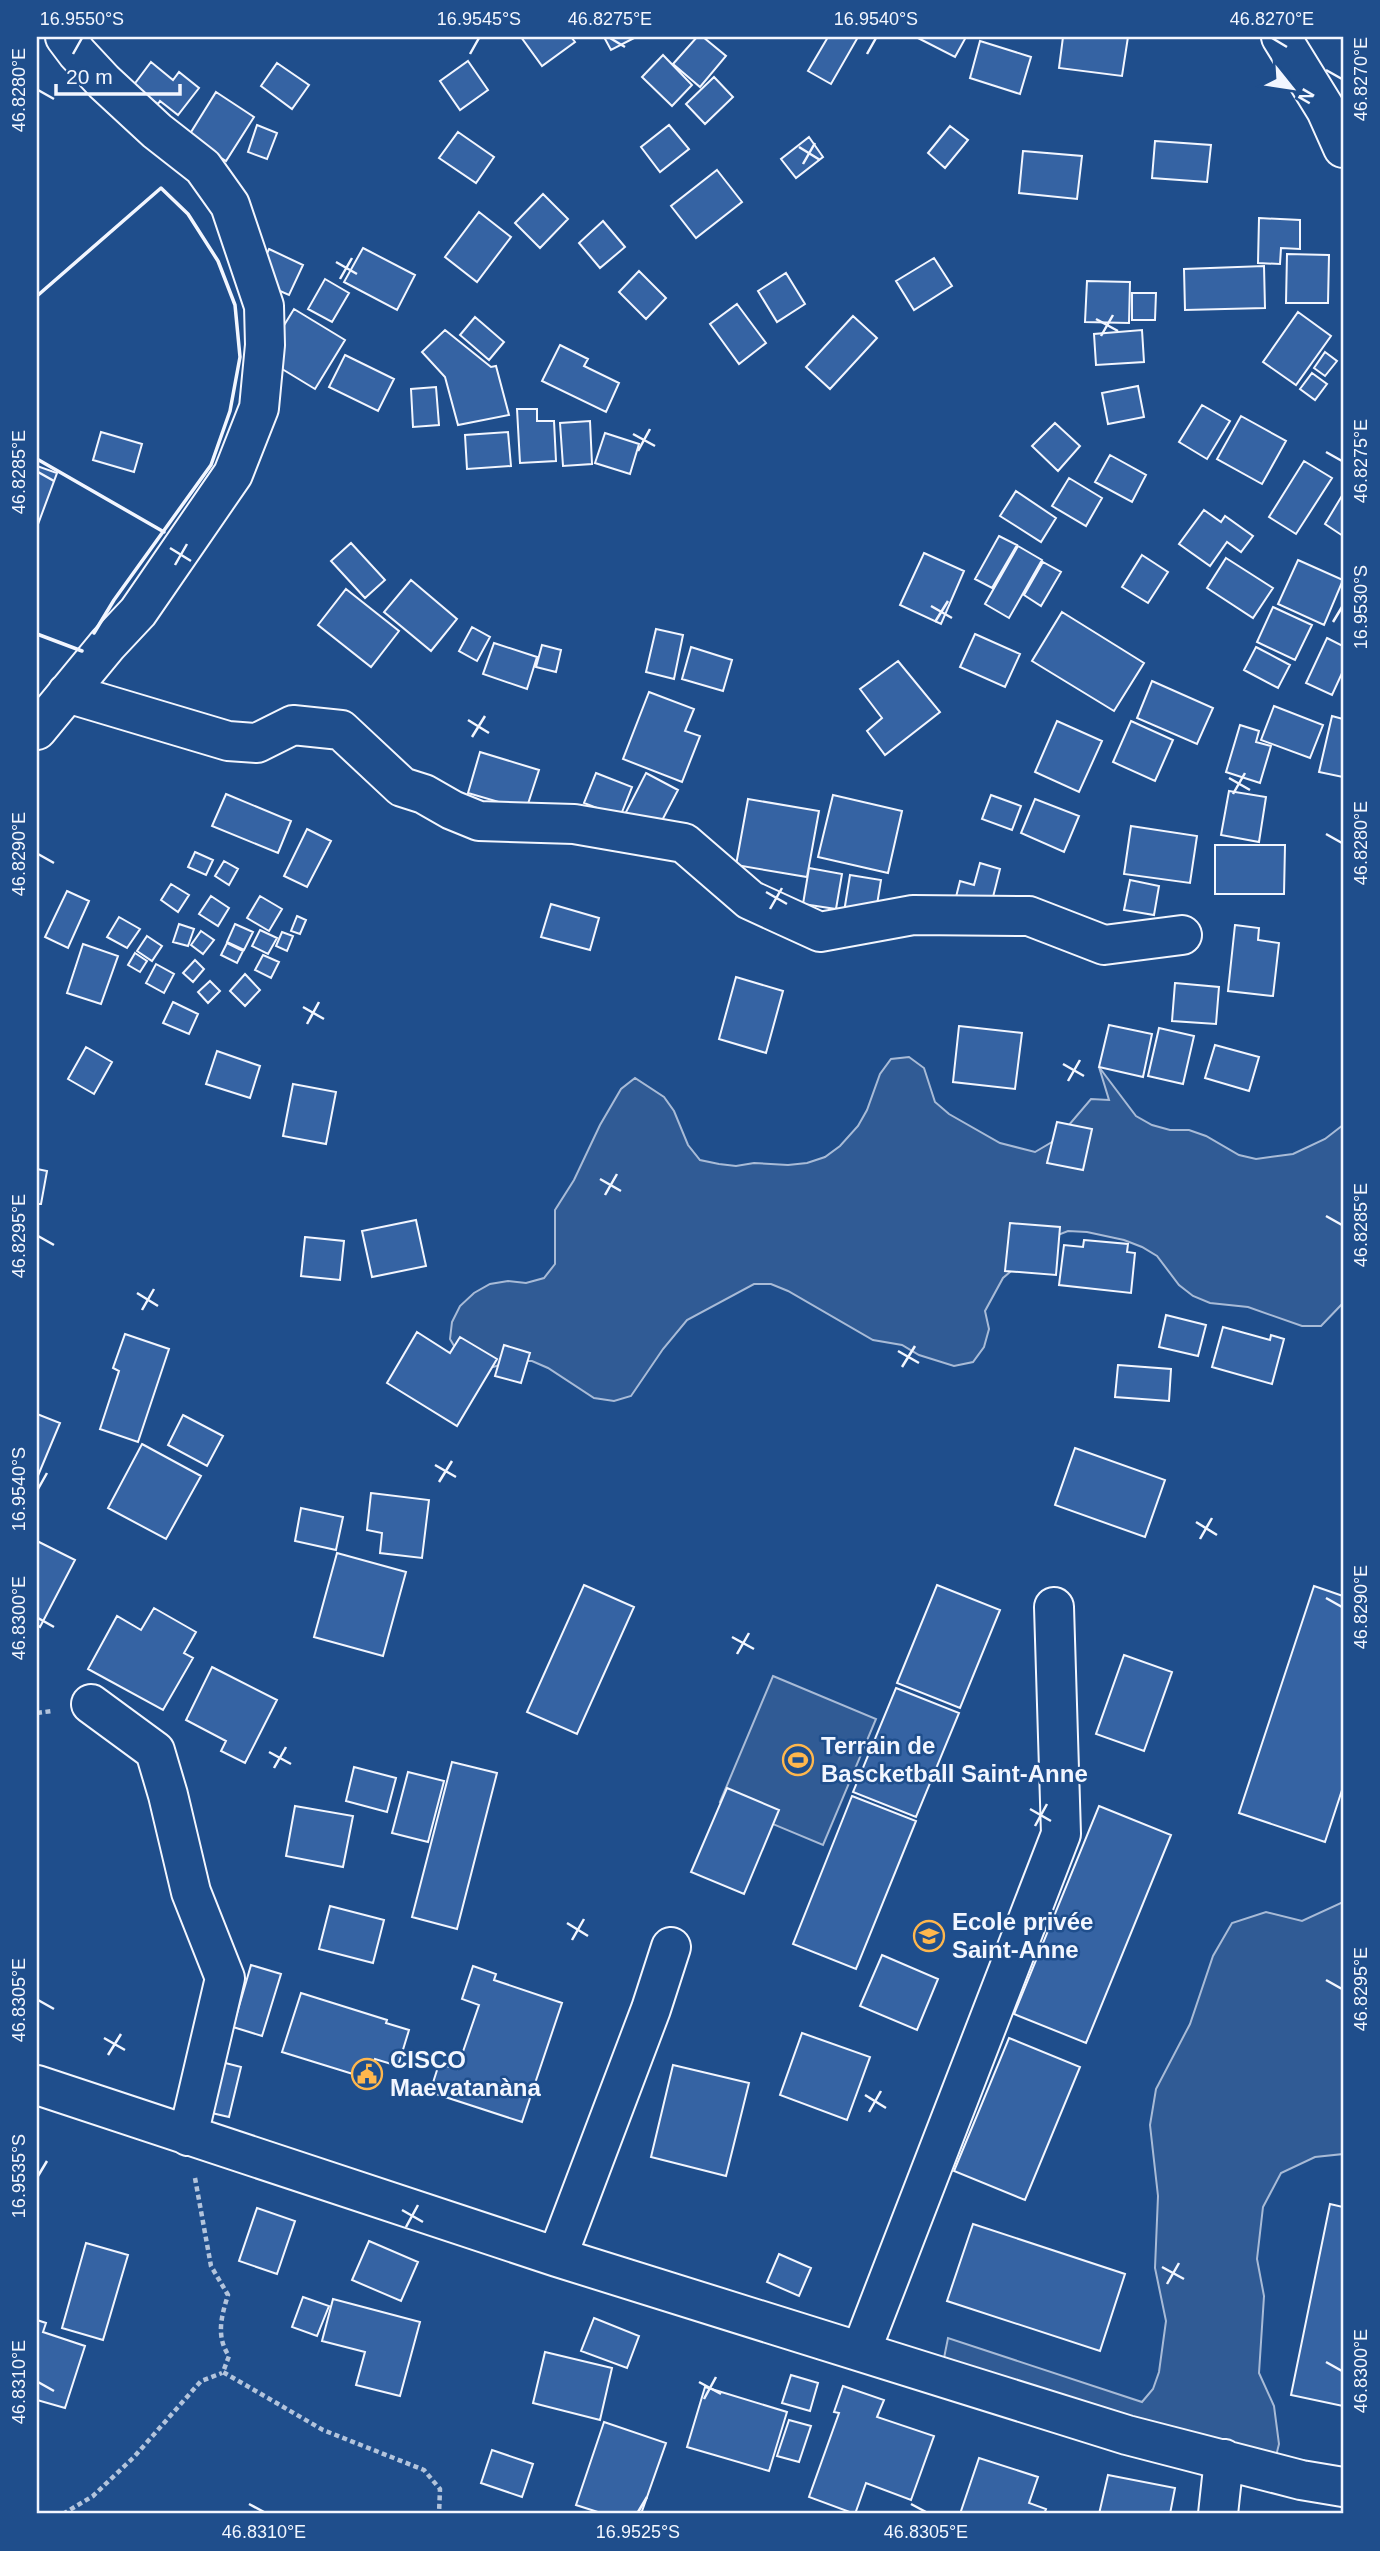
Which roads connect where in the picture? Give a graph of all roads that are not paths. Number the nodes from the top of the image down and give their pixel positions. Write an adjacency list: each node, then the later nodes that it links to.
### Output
1 (65, 37): 4 (street)
2 (1281, 37): 3 (street)
3 (1343, 148)
4 (67, 693): 5 (street); 6 (street)
5 (37, 730)
6 (1182, 935)
7 (1054, 1607): 13 (street)
8 (91, 1704): 11 (street)
9 (671, 1947): 12 (street)
10 (37, 2085): 11 (street)
11 (188, 2136): 12 (street)
12 (557, 2257): 13 (street)
13 (860, 2351): 14 (street)
14 (1224, 2459): 15 (street); 16 (street)
15 (1343, 2487)
16 (1218, 2514)

